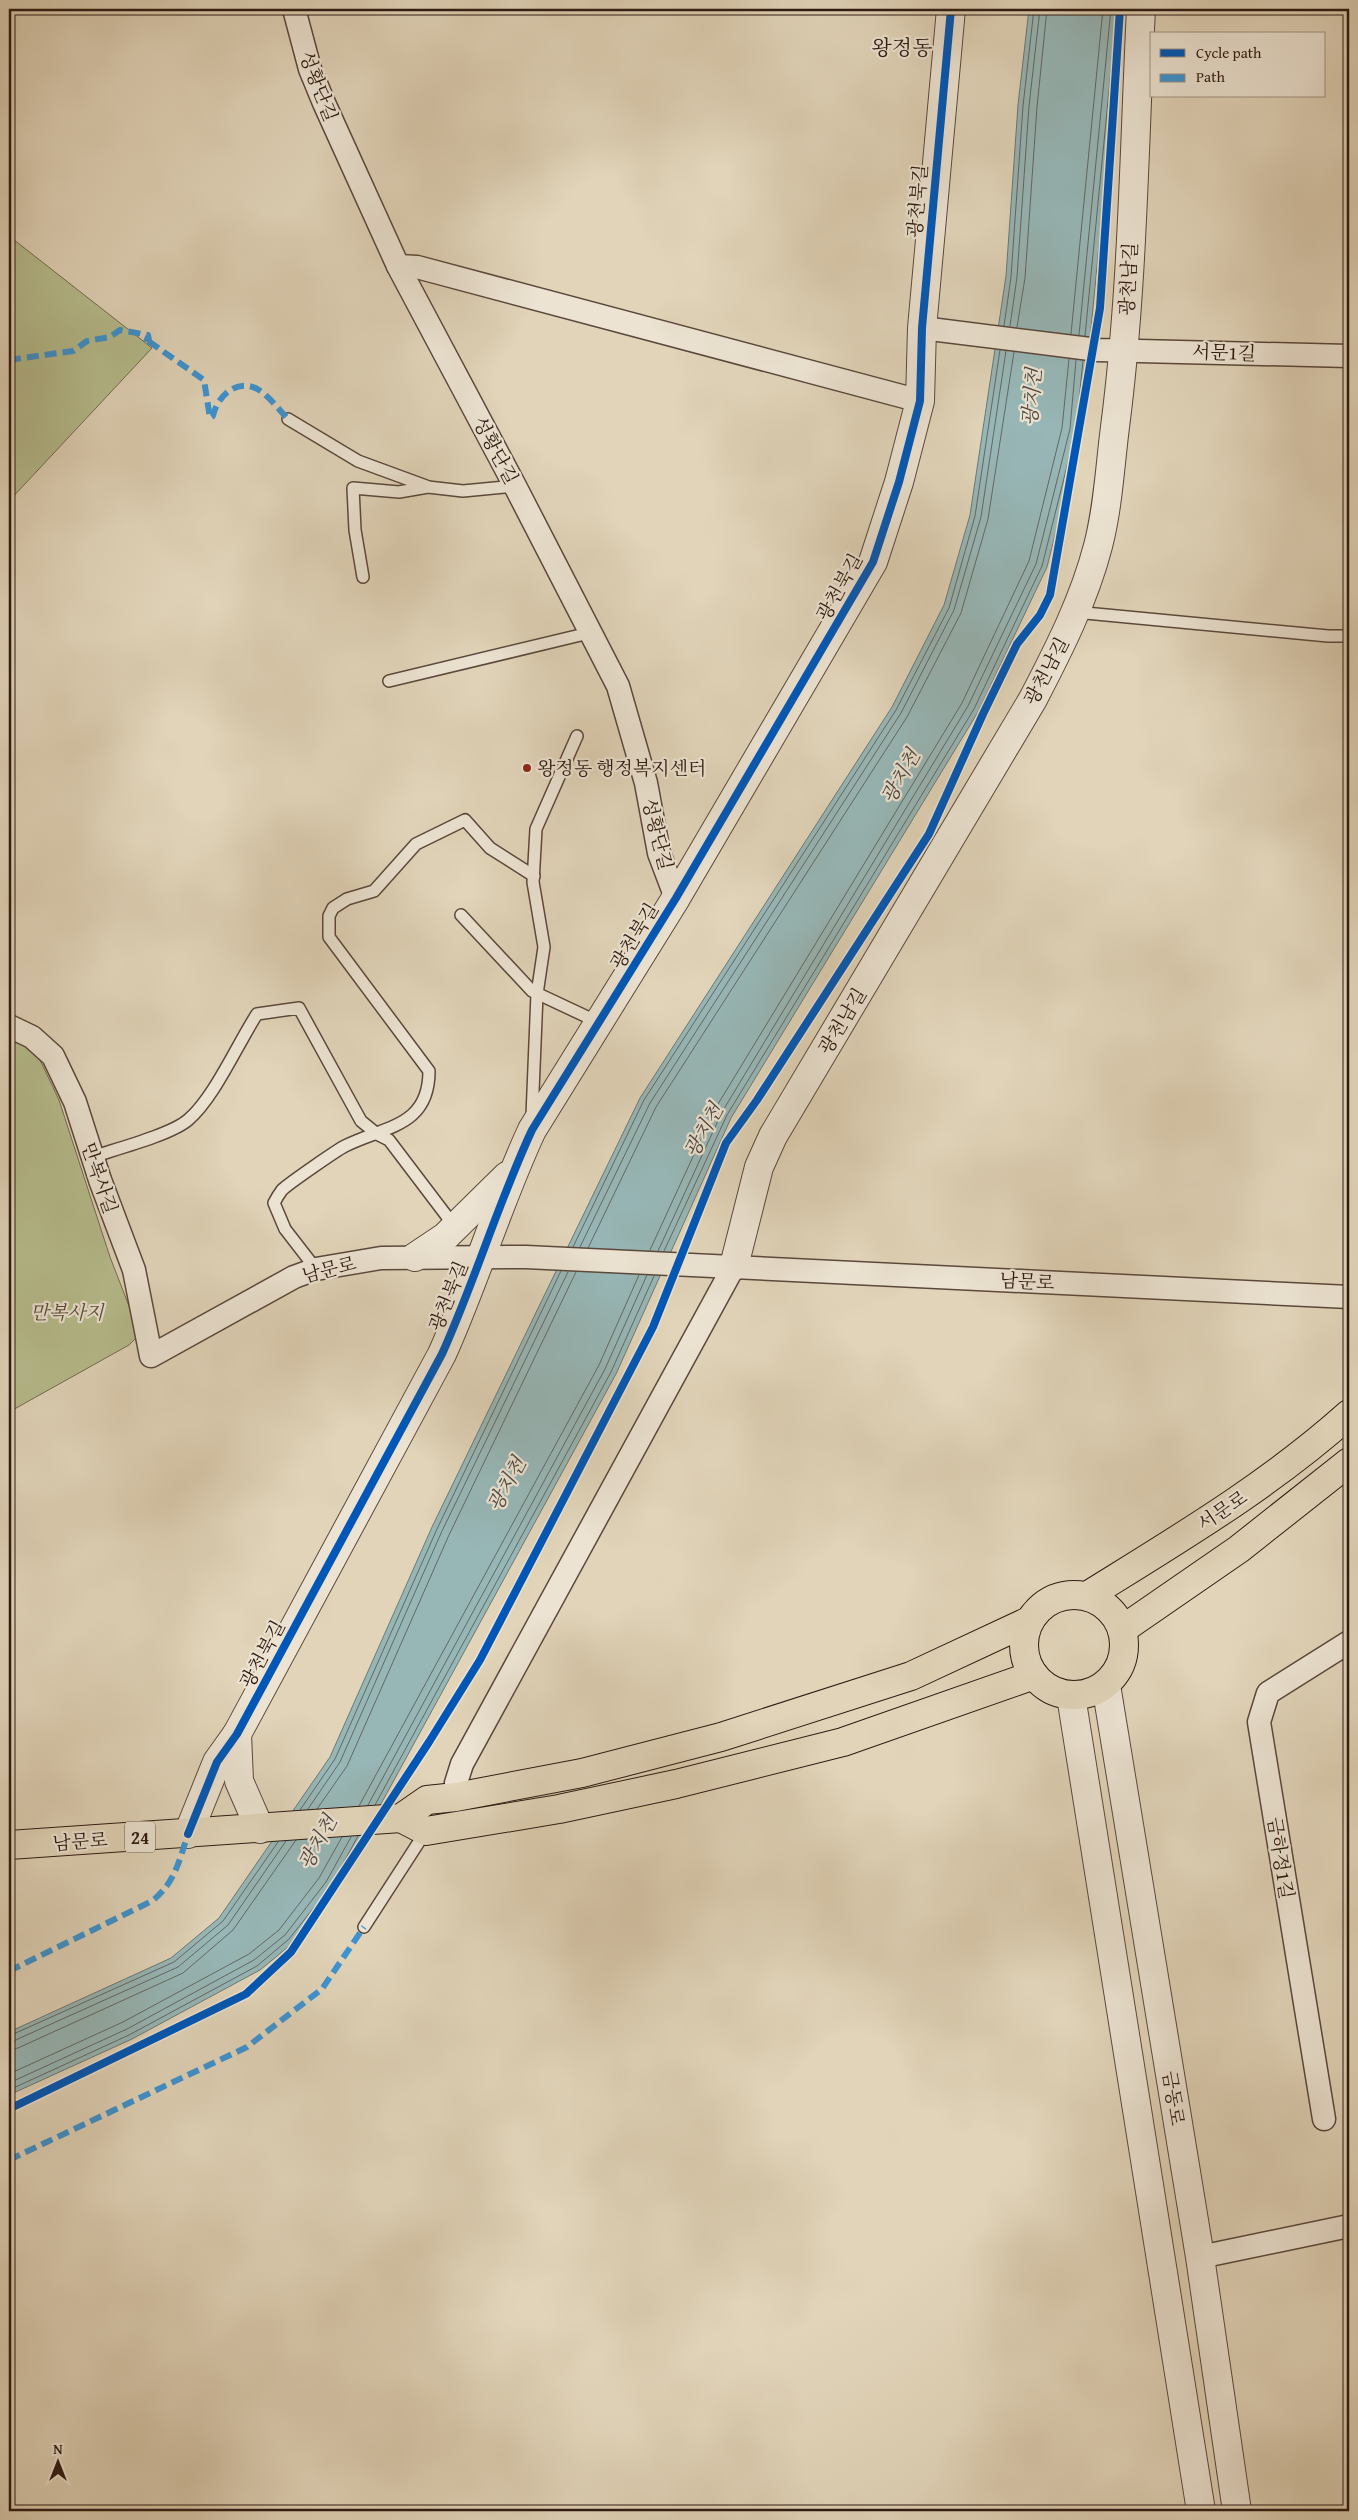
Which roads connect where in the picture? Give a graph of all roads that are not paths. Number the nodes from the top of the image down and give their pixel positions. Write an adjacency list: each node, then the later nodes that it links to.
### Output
1 (294, 9): 4 (street, 성황단길)
2 (951, 9): 5 (street, 광천북길)
3 (1141, 9): 6 (street, 광천남길)
4 (398, 266): 8 (street); 10 (street, 성황단길)
5 (922, 328): 6 (street, 서문1길); 8 (street, 광천북길)
6 (1125, 349): 7 (street, 서문1길); 13 (street, 광천남길)
7 (1349, 356)
8 (920, 401): 19 (street, 광천북길)
9 (288, 418): 11 (lane)
10 (516, 486): 11 (lane); 14 (street, 성황단길)
11 (428, 487): 12 (lane)
12 (363, 577)
13 (1075, 612): 15 (lane); 31 (street, 광천남길)
14 (589, 633): 16 (lane); 19 (street, 성황단길)
15 (1349, 636)
16 (390, 681)
17 (577, 736): 18 (lane)
18 (534, 876): 21 (lane); 25 (lane)
19 (676, 898): 22 (street, 광천북길)
20 (461, 915): 21 (lane)
21 (537, 994): 22 (lane); 24 (lane)
22 (600, 1023): 24 (street, 광천북길)
23 (9, 1026): 26 (street, 만복사길)
24 (532, 1130): 27 (street, 광천북길)
25 (377, 1134): 26 (lane); 28 (lane); 32 (lane)
26 (92, 1157): 34 (street, 만복사길)
27 (514, 1170): 28 (street); 30 (street, 광천북길)
28 (455, 1227): 29 (street)
29 (415, 1257): 30 (street, 남문로); 32 (street, 남문로)
30 (481, 1257): 31 (street, 남문로); 44 (street, 광천북길)
31 (734, 1266): 33 (street, 남문로); 47 (street)
32 (316, 1269): 34 (street, 남문로)
33 (1349, 1297)
34 (151, 1356)
35 (1349, 1414): 37 (main road, 서문로)
36 (1349, 1462): 39 (main road, 서문로)
37 (1087, 1596): 38 (main road); 39 (main road)
38 (1029, 1621): 41 (main road); 45 (main road)
39 (1122, 1629): 42 (main road)
40 (1349, 1642): 54 (street, 금하정1길)
41 (1034, 1675): 43 (main road); 46 (main road)
42 (1106, 1685): 43 (main road); 56 (street, 금동로)
43 (1071, 1696): 57 (street, 금동로)
44 (237, 1734): 49 (street, 광천북길); 51 (street, 광천북길)
45 (721, 1737): 46 (main road); 47 (main road)
46 (730, 1771): 50 (main road)
47 (456, 1797): 48 (main road)
48 (401, 1818): 49 (main road, 남문로); 50 (main road)
49 (265, 1828): 51 (main road, 남문로 / 24)
50 (426, 1831): 53 (lane)
51 (188, 1834): 52 (main road, 남문로 / 24)
52 (9, 1845)
53 (364, 1927)
54 (1324, 2119)
55 (1349, 2226): 56 (street)
56 (1200, 2257): 58 (street, 금동로)
57 (1201, 2511)
58 (1237, 2511)

